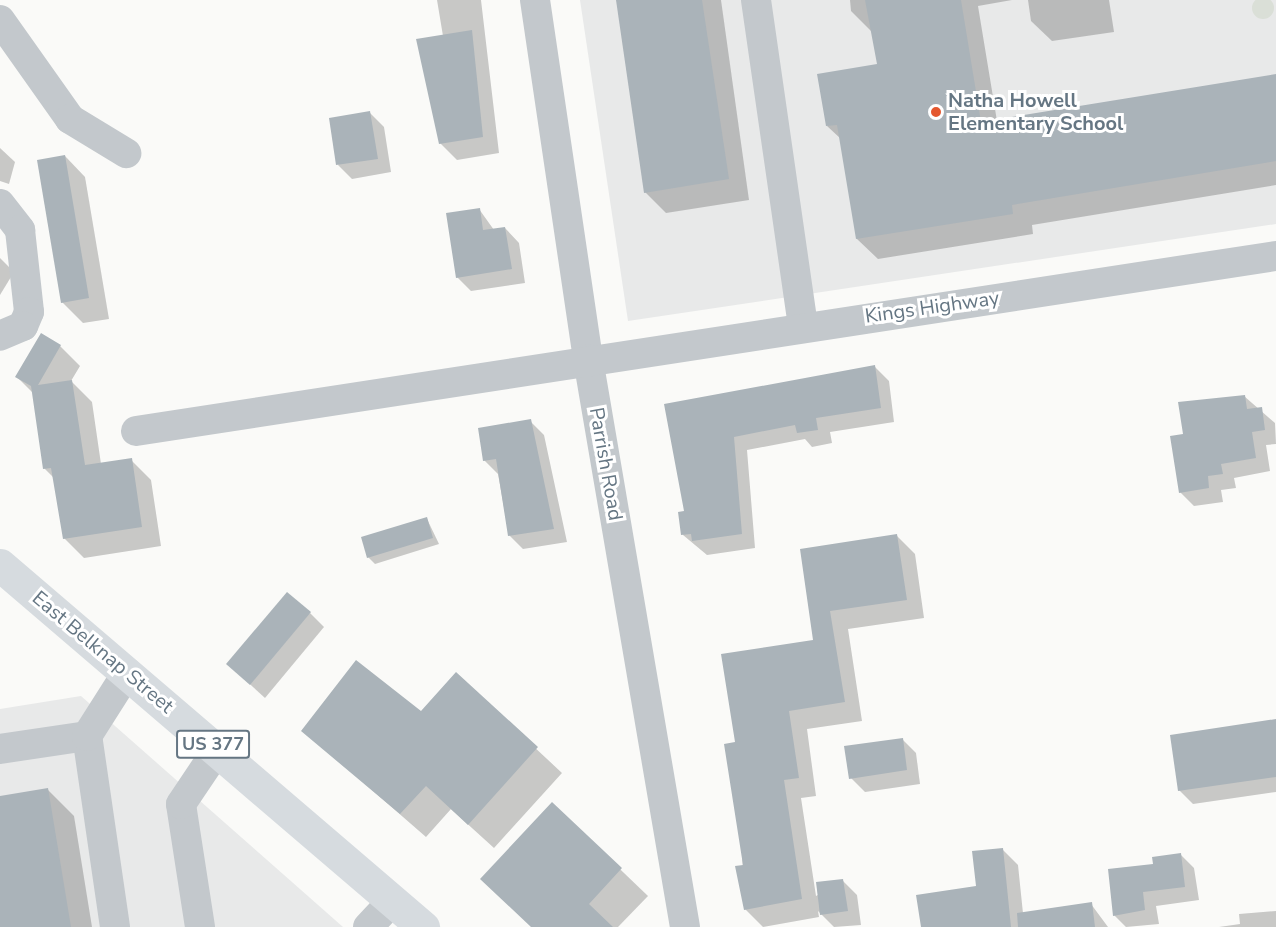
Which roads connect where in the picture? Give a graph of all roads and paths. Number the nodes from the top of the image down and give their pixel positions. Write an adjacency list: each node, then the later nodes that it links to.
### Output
1 (535, 0): 9 (street, Parrish Road)
2 (756, 0): 7 (street)
3 (0, 20): 4 (street)
4 (126, 153)
5 (0, 204): 8 (street)
6 (1276, 256): 7 (street, Kings Highway)
7 (803, 326): 9 (street, Kings Highway)
8 (0, 336)
9 (588, 358): 10 (street, Kings Highway); 21 (street, Parrish Road)
10 (136, 430)
11 (0, 565): 12 (main road, East Belknap Street / US 377)
12 (127, 674): 13 (street); 15 (main road, East Belknap Street / US 377)
13 (87, 736): 14 (street); 17 (street)
14 (0, 749)
15 (218, 749): 16 (main road, East Belknap Street / US 377); 18 (street)
16 (392, 901): 19 (street); 20 (main road, East Belknap Street / US 377)
17 (115, 927)
18 (200, 927)
19 (368, 927)
20 (423, 927)
21 (685, 927)

